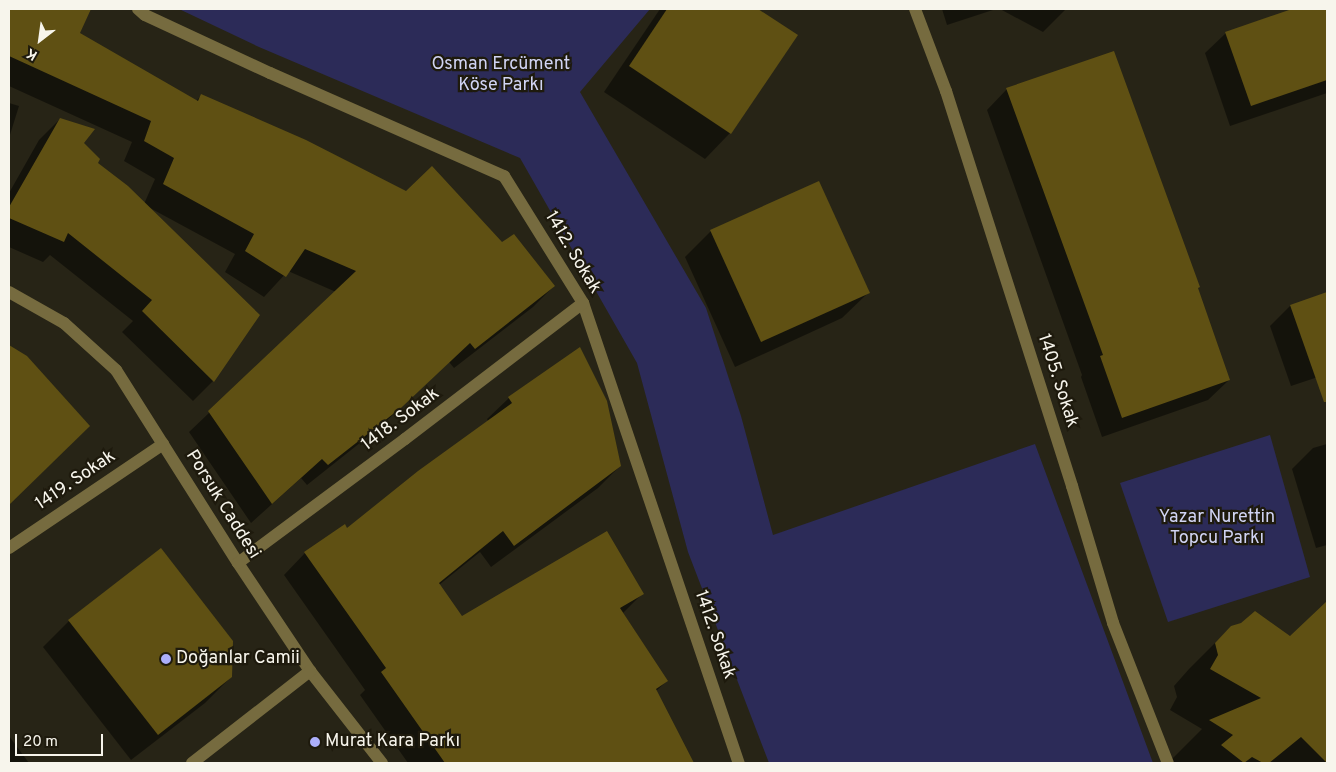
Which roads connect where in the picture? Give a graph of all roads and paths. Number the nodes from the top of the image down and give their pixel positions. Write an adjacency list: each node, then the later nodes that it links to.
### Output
1 (138, 9): 4 (street, 1412. Sokak)
2 (916, 9): 12 (street, 1405. Sokak)
3 (9, 292): 5 (street, Porsuk Caddesi)
4 (583, 303): 7 (street, 1418. Sokak); 11 (street, 1412. Sokak)
5 (163, 444): 6 (street, 1419. Sokak); 7 (street, Porsuk Caddesi)
6 (9, 548)
7 (238, 563): 8 (street, Porsuk Caddesi)
8 (310, 671): 9 (street); 10 (street, Porsuk Caddesi)
9 (195, 762)
10 (382, 763)
11 (739, 763)
12 (1168, 763)

